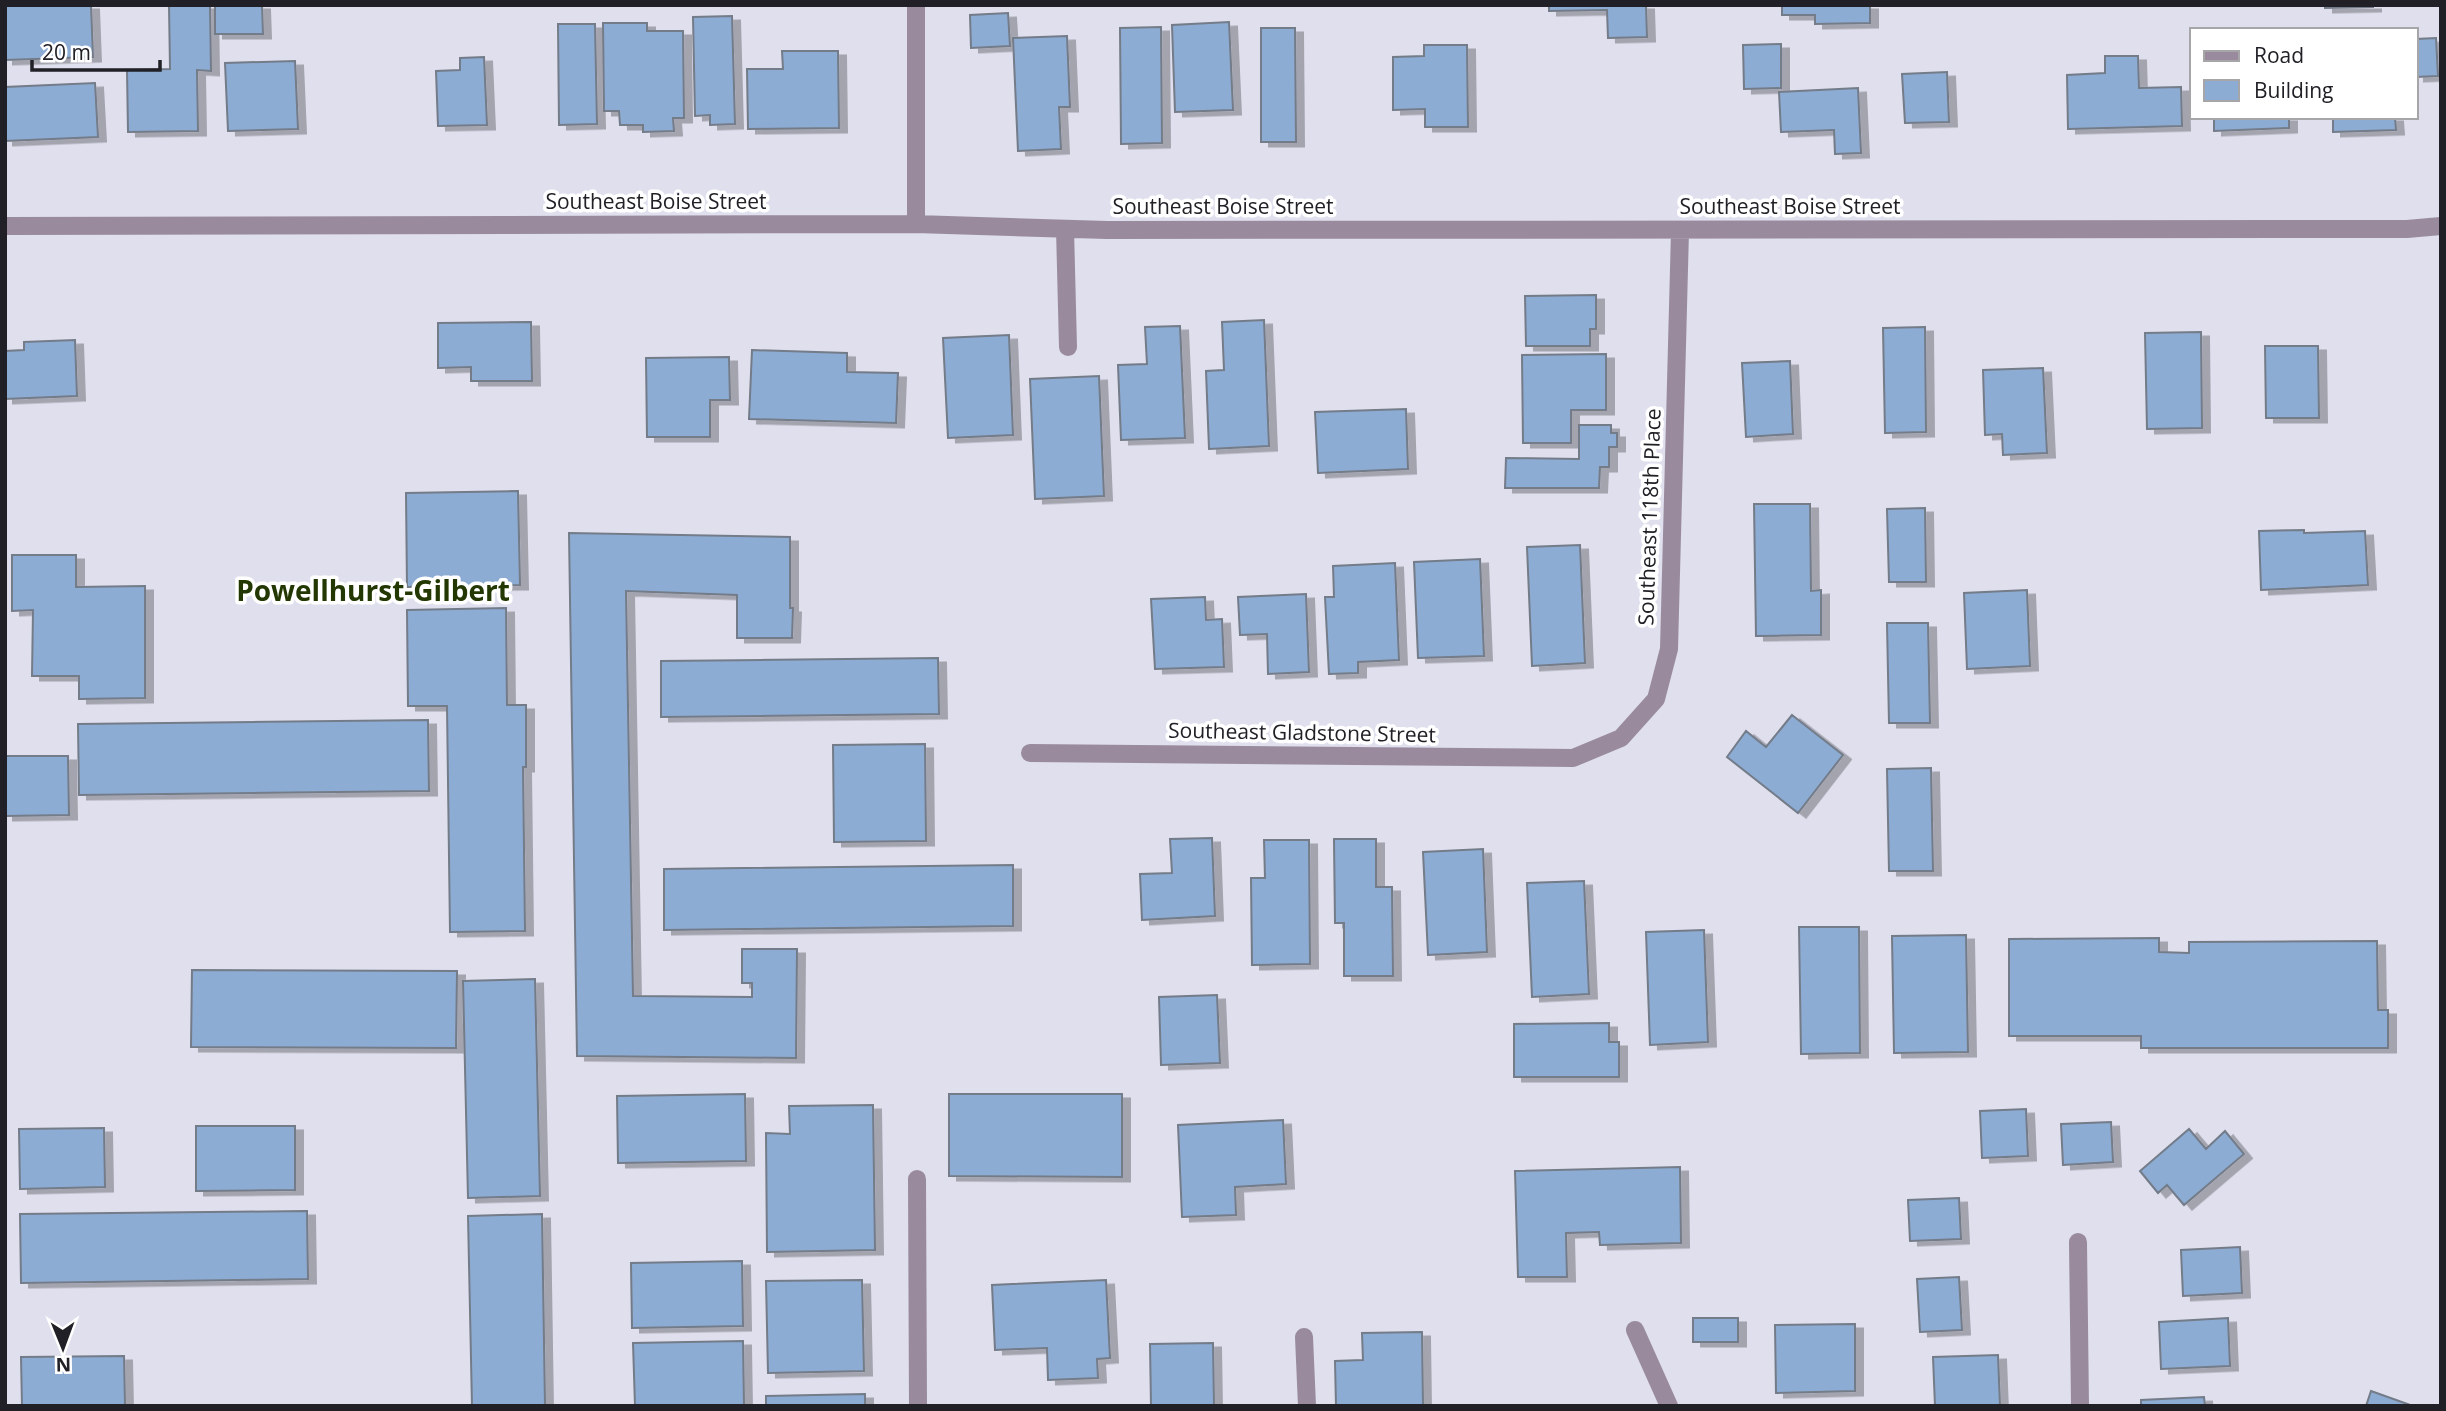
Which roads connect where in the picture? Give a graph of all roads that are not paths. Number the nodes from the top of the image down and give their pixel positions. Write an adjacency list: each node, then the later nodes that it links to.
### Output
1 (916, 5): 2 (street)
2 (916, 224): 3 (street, Southeast Boise Street); 5 (street, Southeast Boise Street)
3 (5, 226)
4 (2441, 226): 6 (street, Southeast Boise Street)
5 (1065, 229): 6 (street, Southeast Boise Street); 7 (street)
6 (1680, 231): 9 (street, Southeast 118th Place)
7 (1068, 347)
8 (1030, 753): 9 (street, Southeast Gladstone Street)
9 (1573, 758)
10 (917, 1179): 14 (street)
11 (2078, 1242): 17 (street)
12 (1635, 1330): 16 (street)
13 (1304, 1337): 15 (street)
14 (918, 1406)
15 (1307, 1406)
16 (1670, 1406)
17 (2080, 1406)

